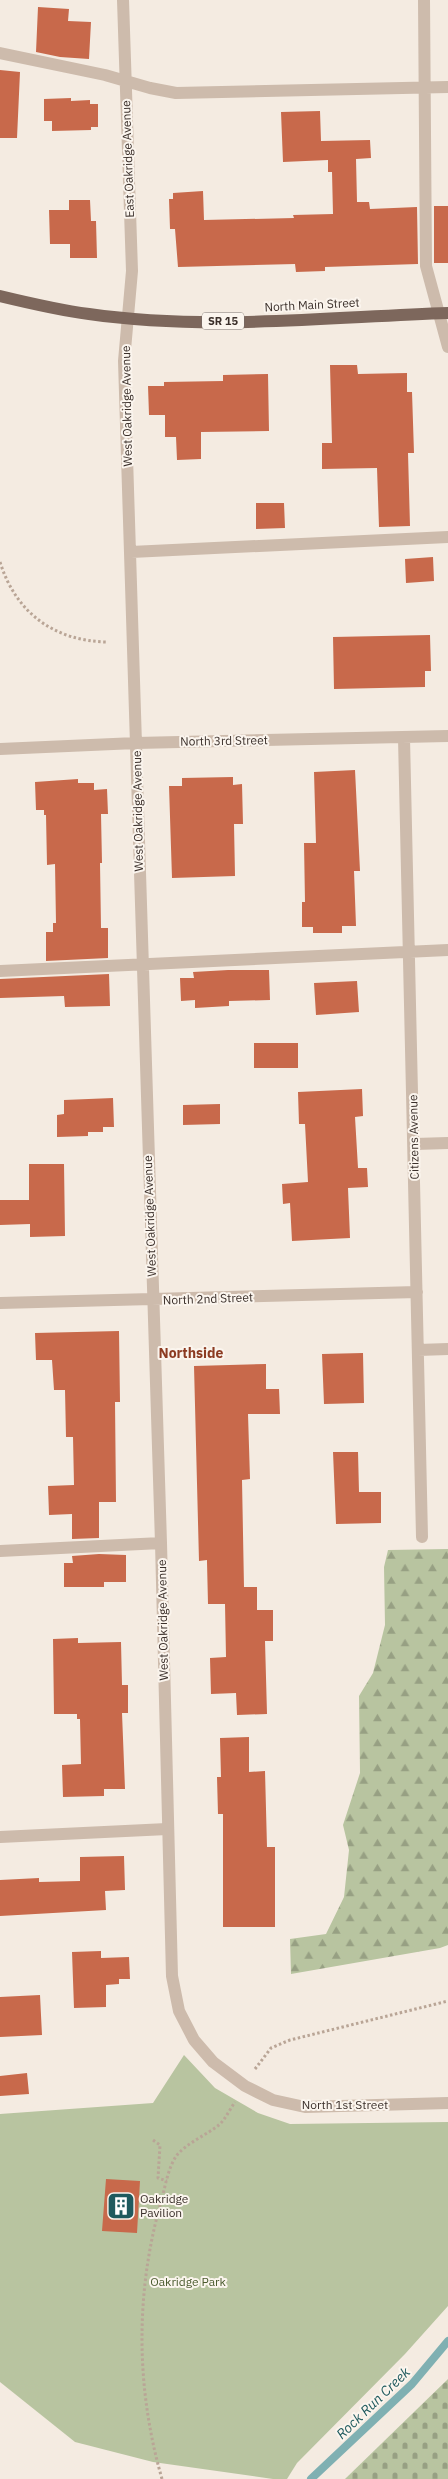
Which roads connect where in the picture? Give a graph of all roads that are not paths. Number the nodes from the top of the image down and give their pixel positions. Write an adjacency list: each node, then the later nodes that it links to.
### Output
1 (123, 0): 4 (street, East Oakridge Avenue)
2 (424, 0): 6 (street)
3 (0, 53): 4 (street)
4 (126, 82): 6 (street); 9 (street, East Oakridge Avenue)
5 (448, 87): 6 (street)
6 (425, 88): 8 (street)
7 (0, 296): 9 (main road, North Main Street / SR 15)
8 (443, 313): 9 (main road, North Main Street / SR 15); 10 (street)
9 (129, 318): 12 (street, West Oakridge Avenue)
10 (448, 347)
11 (448, 537): 12 (street)
12 (130, 552): 15 (street, West Oakridge Avenue)
13 (448, 736): 14 (street, North 3rd Street)
14 (404, 738): 15 (street, North 3rd Street); 18 (street, Citizens Avenue)
15 (136, 743): 16 (street, North 3rd Street); 19 (street, West Oakridge Avenue)
16 (0, 749)
17 (448, 950): 18 (street)
18 (409, 952): 19 (street); 22 (street, Citizens Avenue)
19 (142, 964): 20 (street); 24 (street, West Oakridge Avenue)
20 (0, 972)
21 (448, 1142): 22 (street)
22 (415, 1144): 23 (street, Citizens Avenue)
23 (417, 1292): 24 (street, North 2nd Street); 27 (street, Citizens Avenue)
24 (153, 1300): 25 (street, North 2nd Street); 29 (street, West Oakridge Avenue)
25 (0, 1303)
26 (448, 1349): 27 (street)
27 (418, 1350): 28 (street, Citizens Avenue)
28 (422, 1537)
29 (161, 1543): 30 (street); 31 (street, West Oakridge Avenue)
30 (0, 1551)
31 (167, 1829): 32 (street); 33 (street, West Oakridge Avenue)
32 (0, 1837)
33 (245, 2086): 34 (street, North 1st Street)
34 (448, 2102)

